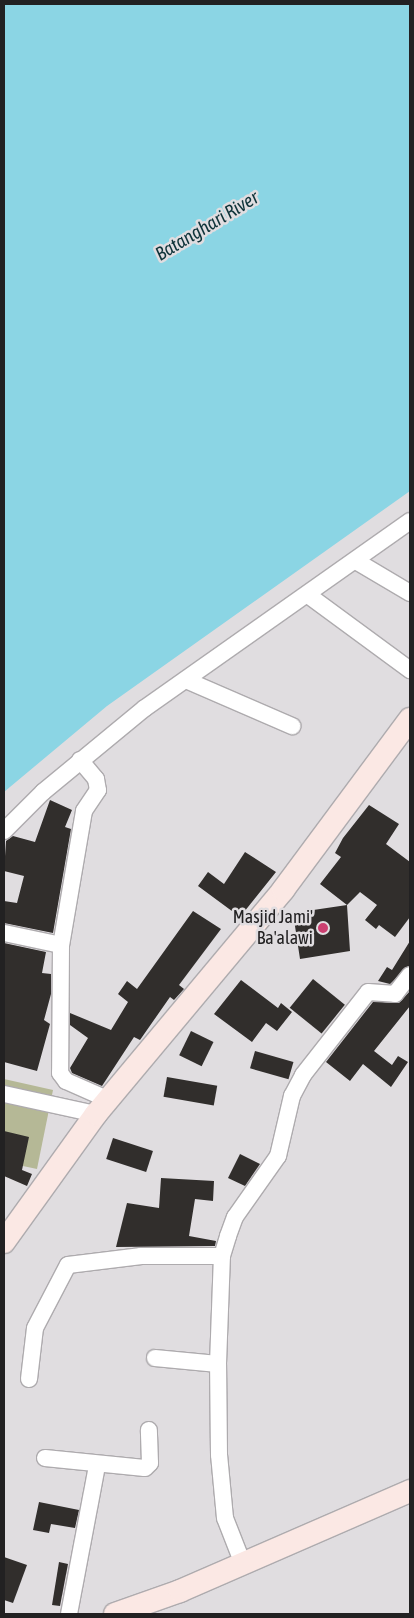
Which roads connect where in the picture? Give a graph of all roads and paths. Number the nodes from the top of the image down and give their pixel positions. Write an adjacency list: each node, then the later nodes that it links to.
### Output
1 (406, 530): 2 (street)
2 (356, 561): 3 (street); 4 (street)
3 (410, 593)
4 (308, 595): 5 (street); 6 (street)
5 (410, 670)
6 (186, 680): 8 (street); 9 (street)
7 (410, 719): 15 (street)
8 (292, 726)
9 (80, 760): 10 (street); 12 (street)
10 (4, 831)
11 (4, 933): 12 (street)
12 (61, 944): 15 (street)
13 (410, 975): 17 (street)
14 (4, 1094): 15 (street)
15 (102, 1106): 16 (street)
16 (4, 1242)
17 (222, 1256): 19 (street); 20 (street)
18 (155, 1358): 19 (street)
19 (218, 1364): 25 (street)
20 (29, 1379)
21 (149, 1430): 23 (street)
22 (45, 1458): 23 (street)
23 (97, 1466): 26 (street)
24 (410, 1491): 25 (street)
25 (243, 1564): 27 (street)
26 (69, 1614)
27 (115, 1614)

